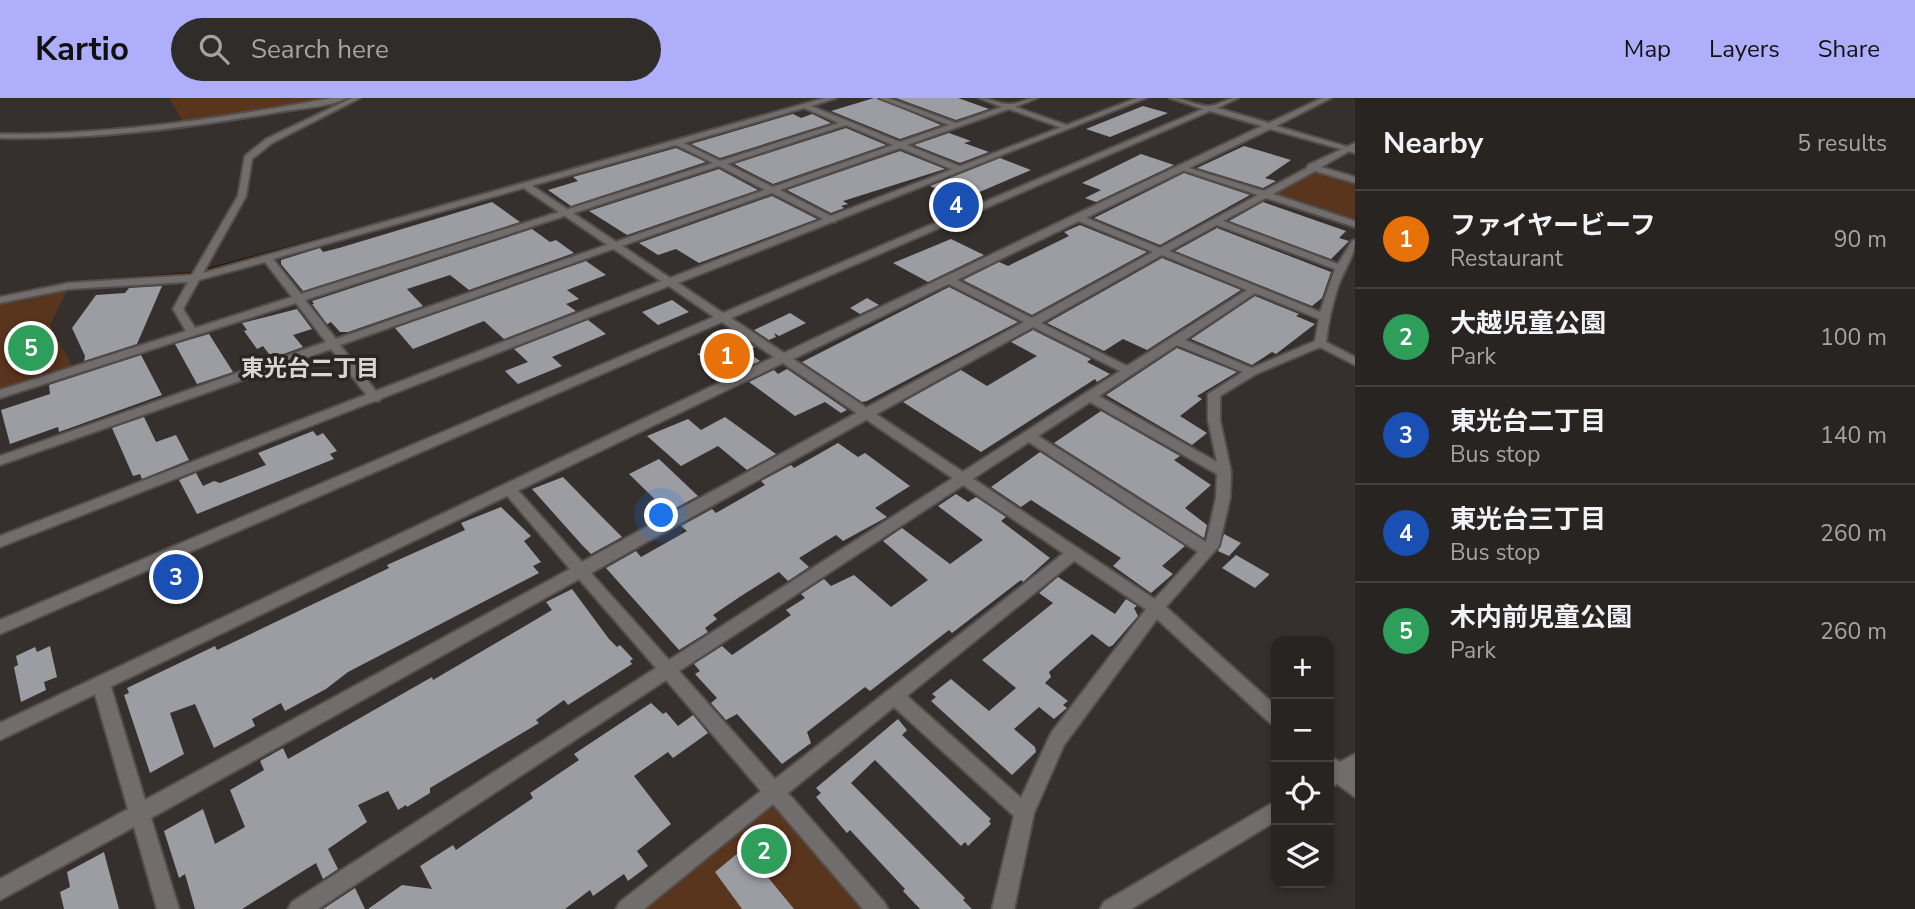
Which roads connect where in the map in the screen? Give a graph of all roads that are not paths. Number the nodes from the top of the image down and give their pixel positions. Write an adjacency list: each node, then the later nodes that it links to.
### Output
1 (344, 98): 18 (street)
2 (357, 98): 40 (street)
3 (833, 98): 11 (street)
4 (882, 98): 15 (street)
5 (982, 98): 12 (street)
6 (1034, 98): 12 (street)
7 (1143, 98): 17 (street)
8 (1172, 98): 13 (street)
9 (1235, 98): 13 (street)
10 (1328, 98): 16 (street)
11 (807, 107): 14 (street); 19 (street)
12 (1009, 107): 15 (street); 17 (street)
13 (1210, 109): 16 (street); 47 (street)
14 (846, 123): 20 (street); 22 (street)
15 (955, 125): 20 (street)
16 (1268, 126): 21 (street); 23 (street)
17 (1068, 127): 25 (street)
18 (0, 136)
19 (677, 142): 22 (street); 27 (street)
20 (899, 145): 25 (street); 28 (street)
21 (1353, 148): 24 (street)
22 (719, 163): 28 (street); 30 (street)
23 (1182, 167): 29 (street); 31 (street)
24 (1311, 167): 26 (street); 29 (street)
25 (959, 169): 32 (street)
26 (1355, 180)
27 (528, 187): 30 (street); 38 (street)
28 (773, 190): 32 (street); 35 (street)
29 (1267, 195): 33 (street); 34 (street)
30 (565, 212): 35 (street); 44 (street)
31 (1079, 218): 37 (street); 41 (street)
32 (832, 220): 42 (street)
33 (1217, 222): 37 (street); 39 (street)
34 (1355, 224)
35 (615, 245): 42 (street); 52 (street)
36 (1354, 248): 39 (street)
37 (1163, 251): 43 (street); 48 (street)
38 (268, 259): 40 (street); 44 (street)
39 (1338, 267): 46 (street)
40 (197, 278): 45 (street); 49 (street)
41 (947, 279): 48 (street); 53 (street)
42 (671, 283): 47 (street); 59 (street)
43 (1255, 289): 46 (street); 50 (street)
44 (297, 299): 49 (street); 52 (street)
45 (0, 300)
46 (1323, 317): 51 (street)
47 (723, 318): 53 (street); 71 (street)
48 (1033, 323): 55 (street); 60 (street)
49 (192, 332): 57 (street)
50 (1176, 340): 55 (street); 56 (street)
51 (1320, 343): 54 (street); 56 (street)
52 (333, 345): 59 (street); 62 (street)
53 (782, 358): 60 (street); 65 (street)
54 (1355, 362)
55 (1128, 371): 58 (street)
56 (1252, 372): 63 (street)
57 (0, 394)
58 (1089, 396): 61 (street); 63 (street)
59 (374, 398): 66 (street)
60 (865, 413): 64 (street); 69 (street)
61 (1028, 435): 64 (street); 67 (street)
62 (0, 461)
63 (1224, 471): 67 (street)
64 (962, 478): 68 (street); 72 (street)
65 (509, 489): 69 (street); 73 (street)
66 (0, 542)
67 (1208, 550): 70 (street)
68 (1074, 553): 70 (street); 74 (street)
69 (581, 572): 72 (street); 84 (street)
70 (1156, 608): 75 (street); 82 (street)
71 (0, 627)
72 (668, 670): 81 (street); 87 (street)
73 (101, 684): 76 (street); 84 (street)
74 (895, 697): 81 (street); 82 (street)
75 (1271, 712)
76 (0, 732)
77 (1355, 763): 78 (street)
78 (1334, 771)
79 (1334, 773): 80 (street)
80 (1355, 788)
81 (775, 792): 88 (street); 89 (street)
82 (1024, 813): 90 (street)
83 (1271, 813): 91 (street)
84 (139, 814): 85 (street); 86 (street)
85 (0, 890)
86 (168, 909)
87 (299, 909)
88 (628, 909)
89 (877, 909)
90 (1003, 909)
91 (1111, 909)

